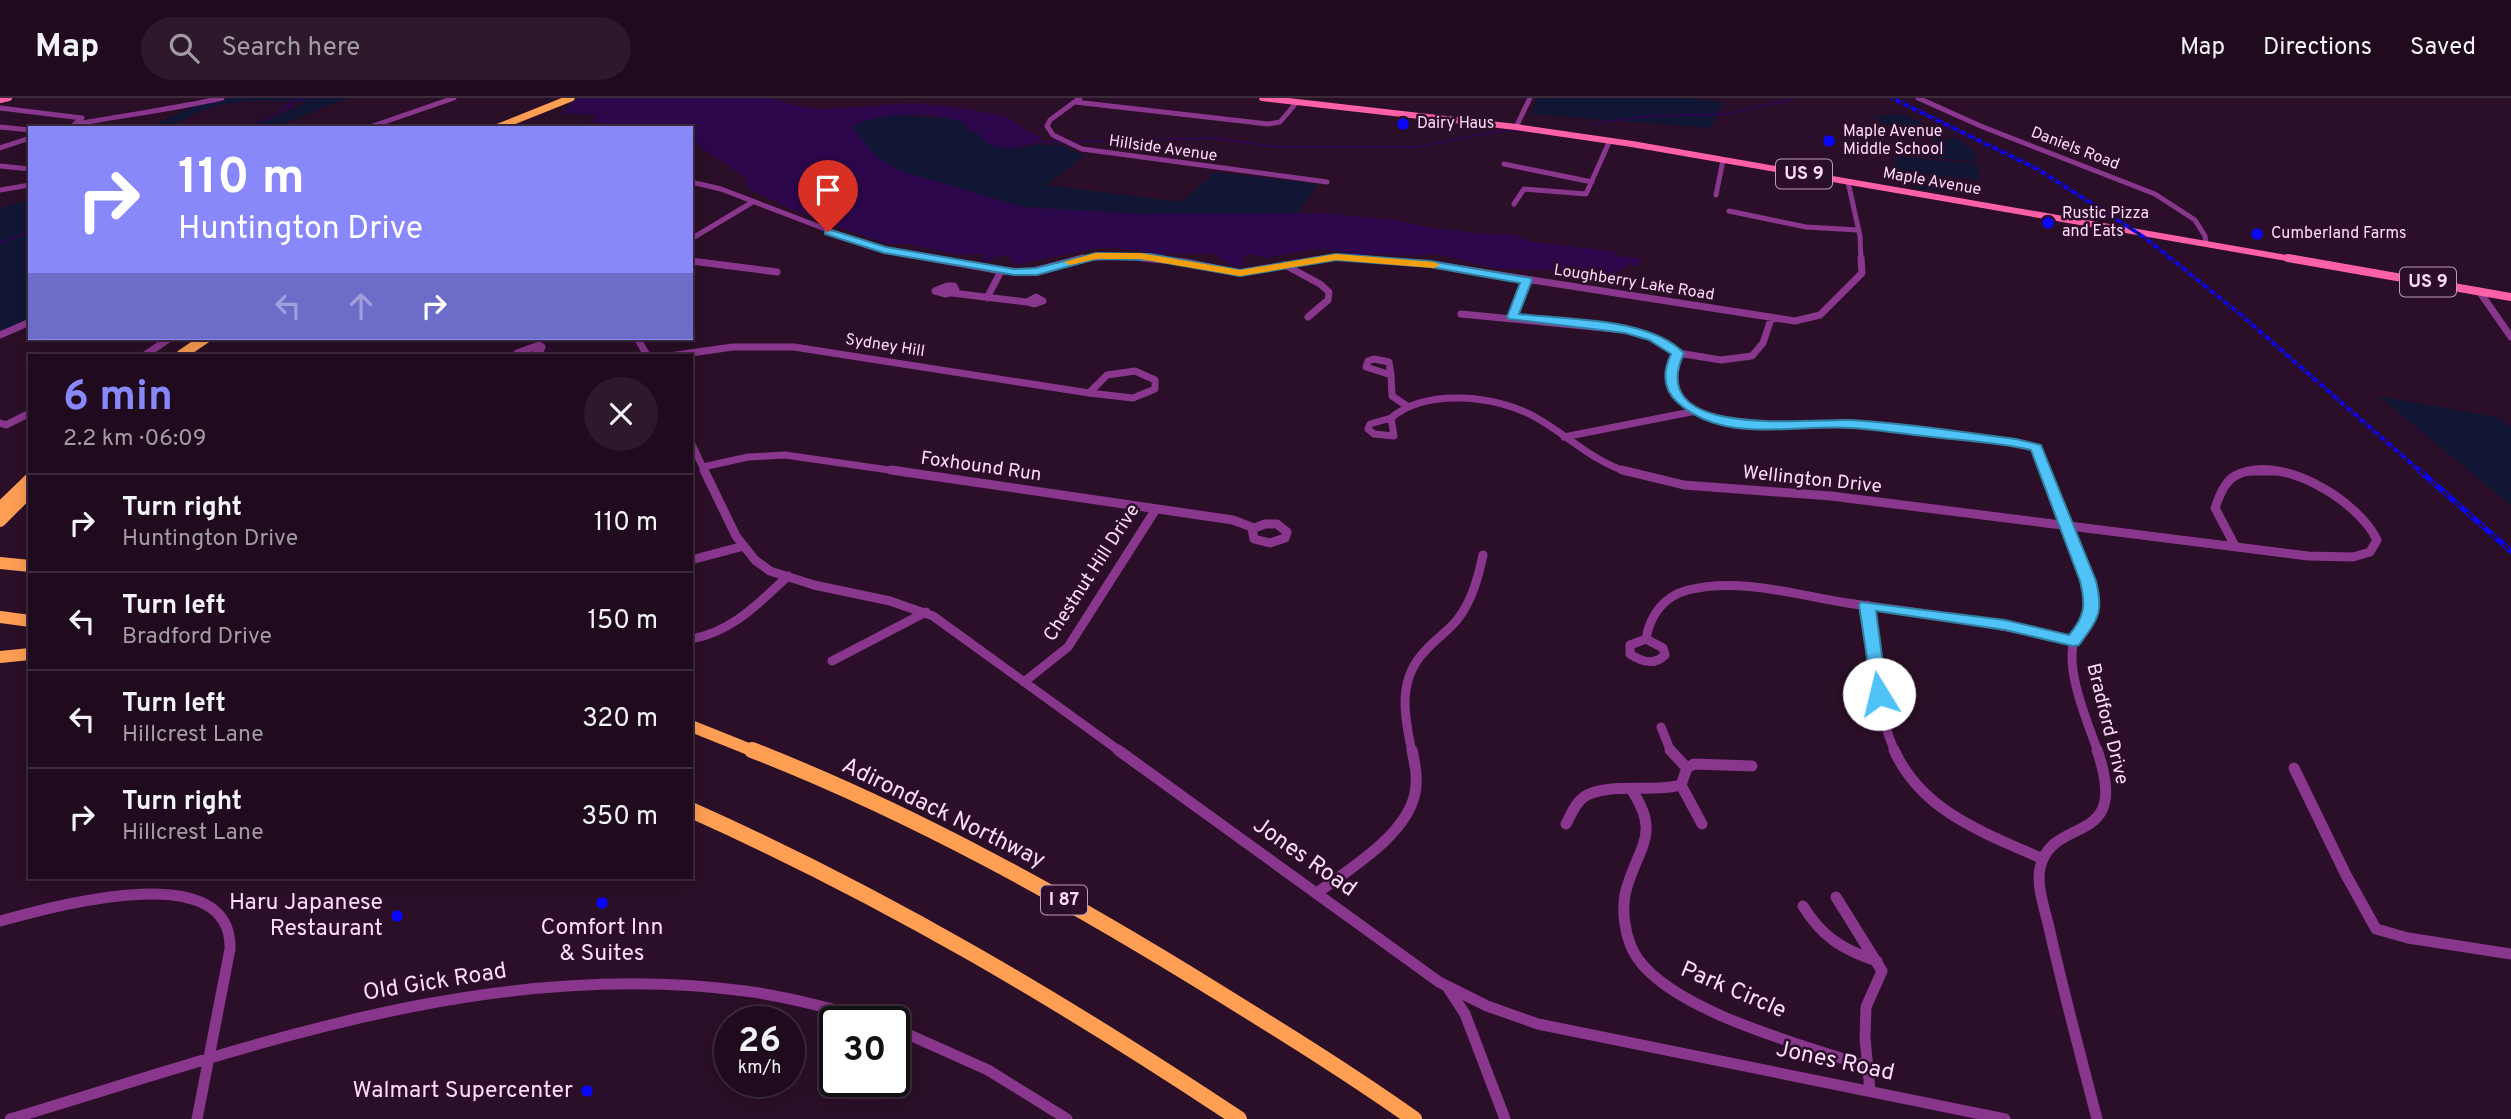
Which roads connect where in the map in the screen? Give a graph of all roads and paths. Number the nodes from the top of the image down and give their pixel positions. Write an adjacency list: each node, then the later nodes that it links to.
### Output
1 (9, 98): 9 (main road)
2 (222, 98): 13 (street)
3 (454, 98): 16 (street)
4 (562, 98): 17 (highway)
5 (571, 98): 18 (highway)
6 (1262, 98): 11 (main road, Maple Avenue / US 9)
7 (1530, 98): 20 (street)
8 (1918, 98): 41 (street, Daniels Road)
9 (1, 100)
10 (1078, 100): 11 (street); 30 (street, Hillside Avenue)
11 (1297, 102): 20 (main road, Maple Avenue / US 9)
12 (0, 108): 13 (street)
13 (77, 124): 14 (street); 15 (street)
14 (70, 126)
15 (73, 126)
16 (373, 126)
17 (493, 126)
18 (501, 126)
19 (0, 127): 21 (street)
20 (1516, 127): 23 (main road, Maple Avenue / US 9)
21 (28, 130)
22 (28, 139): 24 (street)
23 (1610, 140): 25 (main road, Maple Avenue / US 9); 31 (street)
24 (2, 146)
25 (1723, 160): 32 (main road, Maple Avenue / US 9); 35 (street)
26 (1504, 164): 31 (street)
27 (0, 166): 28 (street)
28 (28, 169)
29 (693, 182): 36 (street, Loughberry Lake Road)
30 (1327, 182)
31 (1592, 182): 37 (street)
32 (1848, 182): 39 (street, Loughberry Lake Road); 41 (main road, Maple Avenue / US 9)
33 (28, 185): 34 (street)
34 (0, 191)
35 (1716, 195)
36 (751, 203): 40 (street); 44 (street, Loughberry Lake Road)
37 (1514, 204)
38 (1728, 211): 39 (street)
39 (1858, 230): 55 (street, Loughberry Lake Road)
40 (693, 238)
41 (2206, 244): 47 (main road, Maple Avenue / US 9)
42 (693, 261): 45 (street)
43 (1284, 265): 44 (street, Loughberry Lake Road); 46 (street, Loughberry Lake Road); 53 (street)
44 (1001, 271): 50 (street)
45 (777, 272)
46 (1527, 280): 54 (street); 55 (street, Loughberry Lake Road)
47 (2479, 291): 49 (main road, Maple Avenue / US 9); 58 (street)
48 (952, 293): 50 (street)
49 (2511, 297)
50 (987, 298): 51 (street)
51 (1027, 302)
52 (1461, 314): 54 (street)
53 (1308, 317)
54 (1513, 317): 65 (street)
55 (1771, 319): 65 (street)
56 (28, 323): 57 (street)
57 (0, 335)
58 (2511, 337)
59 (167, 340): 66 (street)
60 (192, 340): 67 (highway)
61 (205, 340): 68 (highway)
62 (206, 340): 69 (highway)
63 (548, 340): 64 (street)
64 (539, 345): 70 (street); 71 (street)
65 (1678, 353): 76 (street)
66 (146, 354)
67 (173, 354)
68 (183, 354)
69 (191, 354)
70 (518, 354)
71 (535, 354)
72 (683, 354): 74 (street, Sydney Hill)
73 (1391, 375): 75 (street)
74 (1089, 393): 74 (street, Sydney Hill)
75 (1407, 406): 78 (street); 80 (street, Wellington Drive)
76 (1698, 411): 80 (street); 88 (street, Bradford Drive)
77 (28, 414): 79 (street)
78 (1391, 418)
79 (0, 424)
80 (1564, 437): 88 (street, Wellington Drive)
81 (693, 446): 82 (street, Jones Road)
82 (703, 467): 86 (street, Foxhound Run); 90 (street, Jones Road)
83 (28, 480): 85 (highway)
84 (25, 501): 85 (highway); 87 (highway)
85 (1, 502)
86 (1156, 509): 89 (street, Foxhound Run); 107 (street, Chestnut Hill Drive)
87 (0, 521)
88 (2068, 525): 91 (street, Wellington Drive); 103 (street, Bradford Drive)
89 (1254, 528)
90 (744, 546): 93 (street); 96 (street, Jones Road)
91 (2235, 546): 91 (street, Wellington Drive)
92 (1483, 555): 119 (street)
93 (693, 559)
94 (0, 563): 95 (highway)
95 (28, 566)
96 (788, 576): 98 (street, Jones Road); 101 (street)
97 (1867, 605): 102 (street); 103 (street); 118 (street)
98 (926, 612): 106 (street); 107 (street, Jones Road)
99 (0, 617): 100 (highway)
100 (28, 621)
101 (693, 638)
102 (1646, 639)
103 (2073, 641): 118 (street, Bradford Drive)
104 (28, 654): 105 (highway)
105 (0, 657)
106 (832, 661)
107 (1024, 682): 119 (street, Jones Road)
108 (693, 727): 136 (highway, Adirondack Northway / I 87)
109 (1661, 727): 111 (street)
110 (1752, 766): 111 (street)
111 (1686, 768): 113 (street)
112 (2294, 768): 123 (street)
113 (1681, 785): 114 (street); 117 (street)
114 (1633, 792): 116 (street); 129 (street, Park Circle)
115 (693, 811): 135 (highway)
116 (1566, 824)
117 (1702, 824)
118 (2043, 859): 139 (street)
119 (1318, 893): 125 (street, Jones Road)
120 (1836, 897): 124 (street)
121 (1803, 906): 124 (street)
122 (0, 920): 128 (street)
123 (2511, 954)
124 (1877, 961): 129 (street)
125 (1447, 986): 130 (street, Jones Road); 137 (street)
126 (819, 1006): 128 (street, Old Gick Road)
127 (910, 1035): 134 (street)
128 (211, 1059): 132 (street, Old Gick Road); 133 (street)
129 (1869, 1067): 130 (street)
130 (1870, 1091): 131 (street, Jones Road)
131 (1976, 1116): 138 (street, Jones Road)
132 (10, 1119)
133 (197, 1119)
134 (1067, 1119)
135 (1239, 1119)
136 (1414, 1119)
137 (1504, 1119)
138 (2005, 1119)
139 (2097, 1119)

